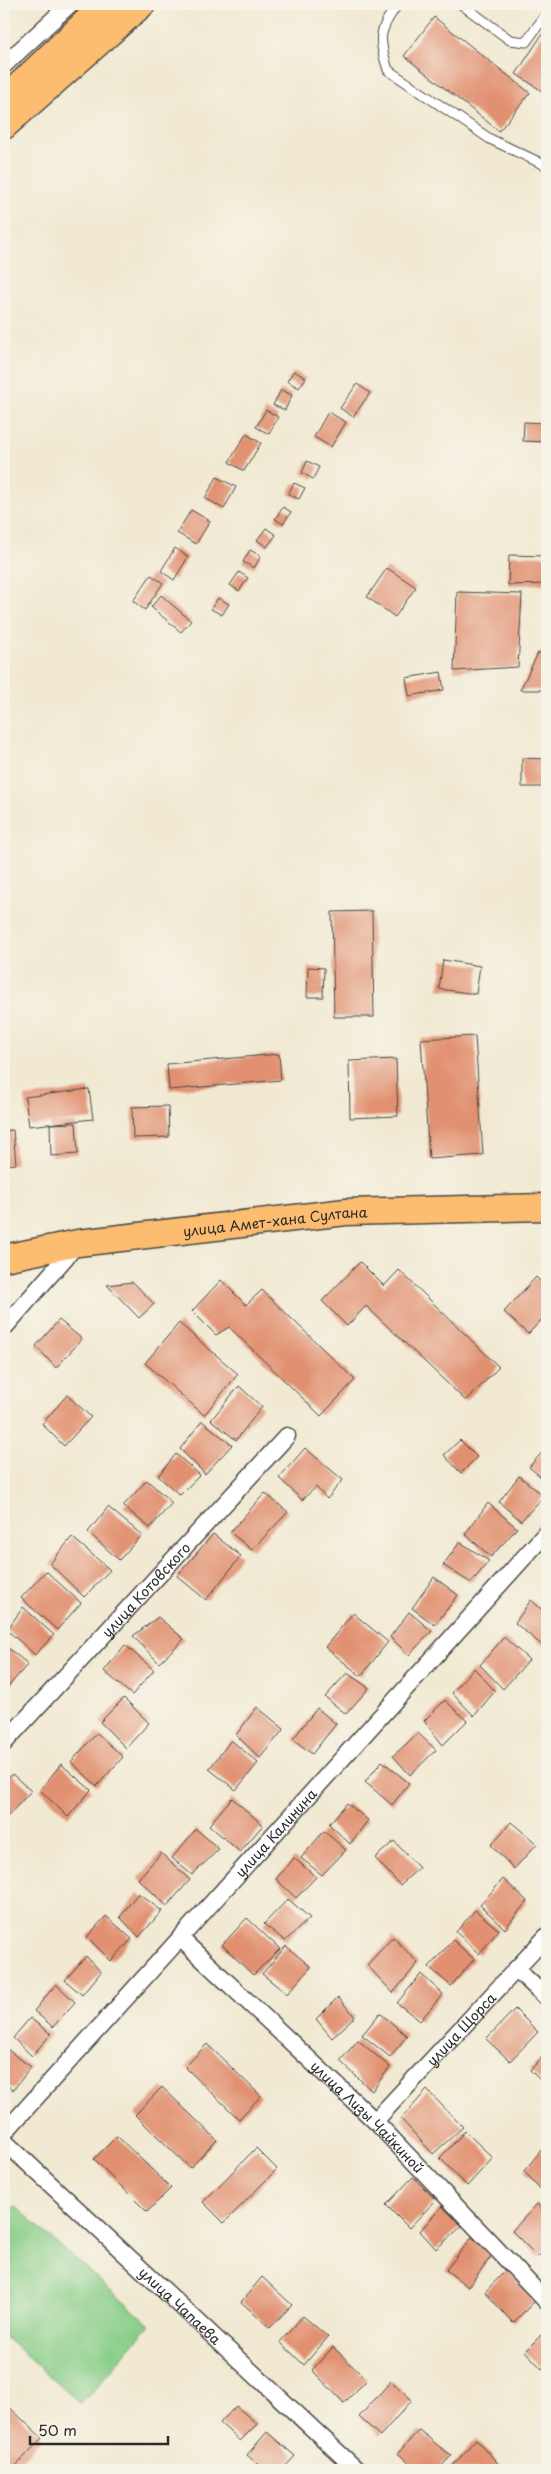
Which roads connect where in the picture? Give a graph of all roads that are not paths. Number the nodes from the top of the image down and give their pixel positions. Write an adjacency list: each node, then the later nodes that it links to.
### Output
1 (70, 4): 7 (street)
2 (105, 4): 8 (main road)
3 (142, 4): 9 (main road)
4 (398, 4): 10 (lane)
5 (461, 4): 6 (lane)
6 (547, 13)
7 (4, 65)
8 (4, 100)
9 (4, 126)
10 (547, 166)
11 (547, 1208): 12 (main road, улица Амет-хана Султана)
12 (78, 1243): 13 (main road, улица Амет-хана Султана); 14 (street)
13 (4, 1258)
14 (4, 1328)
15 (287, 1436): 17 (street, улица Котовского)
16 (547, 1532): 19 (street, улица Калинина)
17 (4, 1743)
18 (547, 1936): 20 (street, улица Щорса)
19 (180, 1938): 22 (street, улица Лизы Чайкиной); 23 (street, улица Калинина)
20 (516, 1969): 21 (street); 22 (street, улица Щорса)
21 (547, 1998)
22 (375, 2121): 25 (street, улица Лизы Чайкиной)
23 (4, 2133)
24 (4, 2141): 26 (street, улица Чапаева)
25 (547, 2302)
26 (357, 2470)

